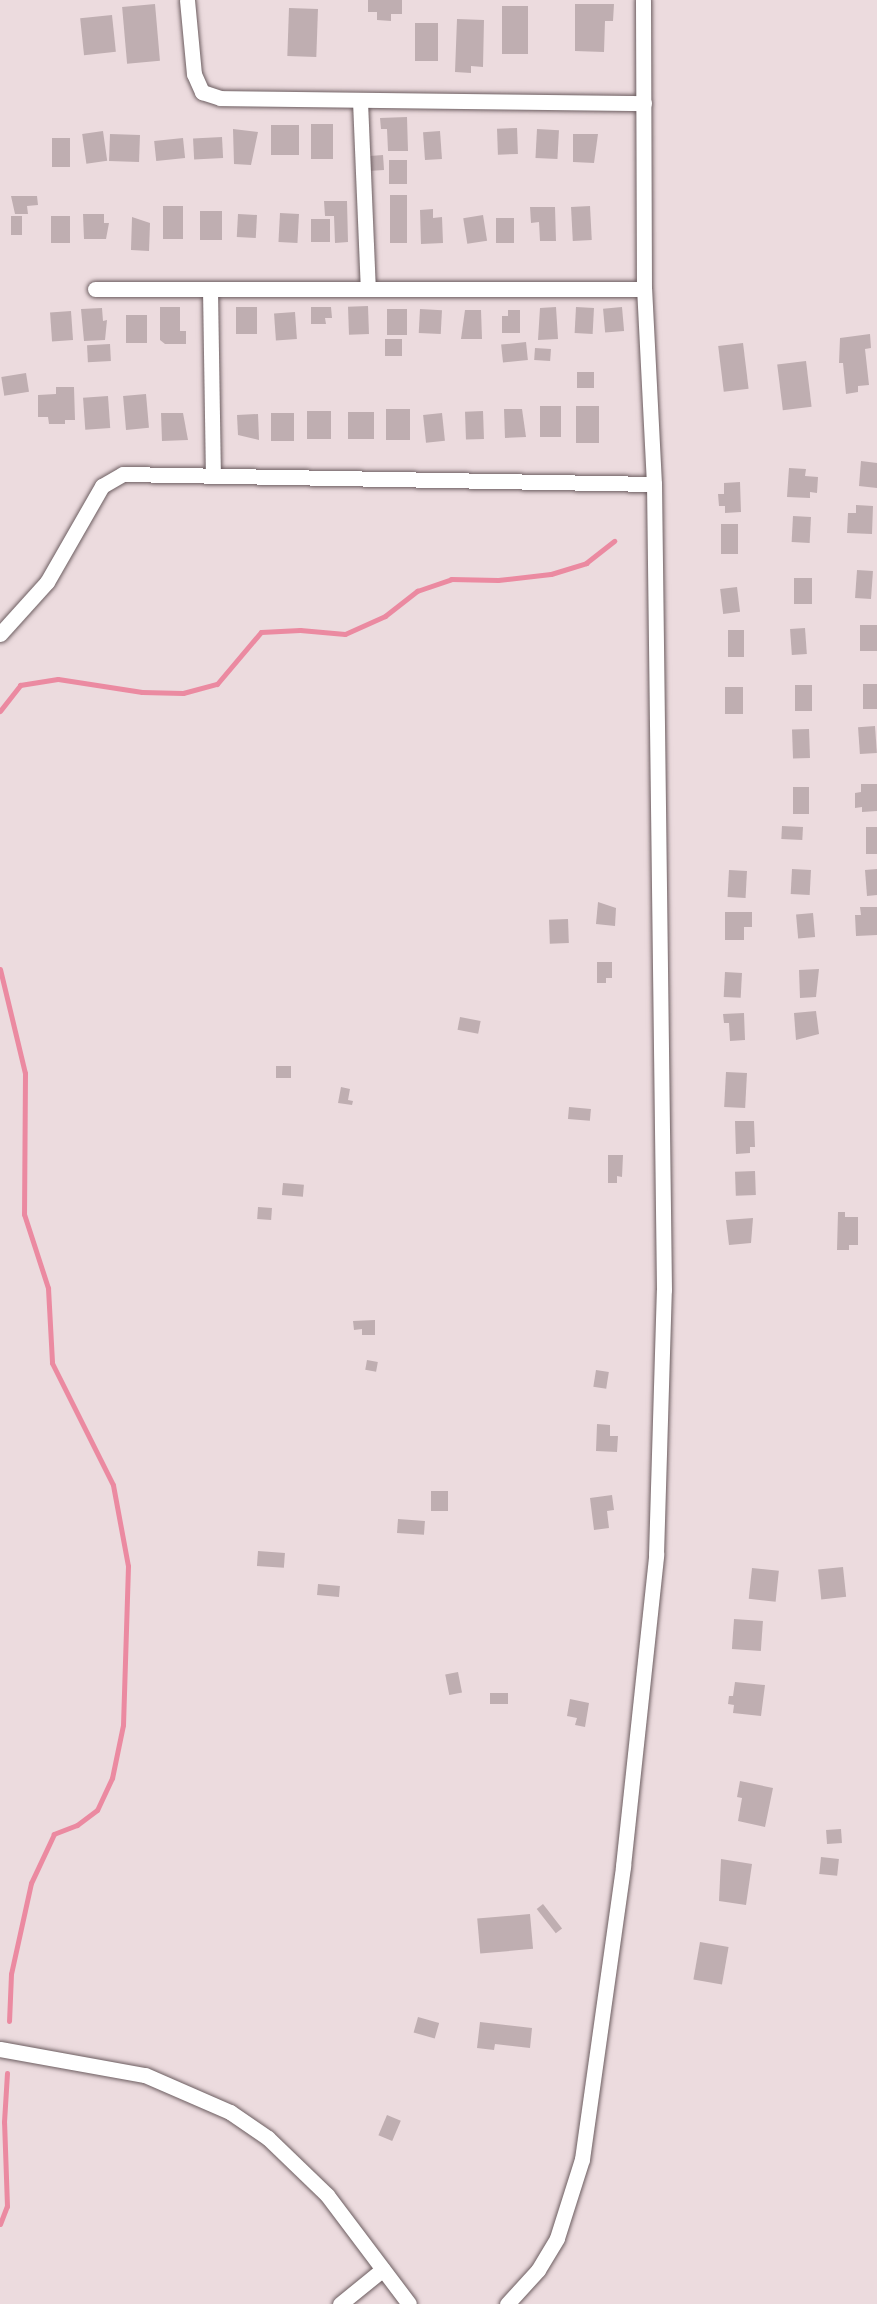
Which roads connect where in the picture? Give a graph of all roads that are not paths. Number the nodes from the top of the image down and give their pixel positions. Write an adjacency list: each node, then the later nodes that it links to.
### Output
1 (187, 0): 3 (street)
2 (642, 0): 4 (street)
3 (360, 101): 4 (street); 5 (street)
4 (644, 103): 8 (street)
5 (368, 288): 7 (street); 8 (street)
6 (95, 289): 7 (street)
7 (210, 289): 9 (street)
8 (644, 290): 10 (street)
9 (213, 473): 10 (street); 11 (street)
10 (654, 484): 16 (street)
11 (0, 634)
12 (0, 2049): 13 (street)
13 (383, 2269): 14 (street); 15 (street)
14 (340, 2304)
15 (409, 2304)
16 (507, 2304)

